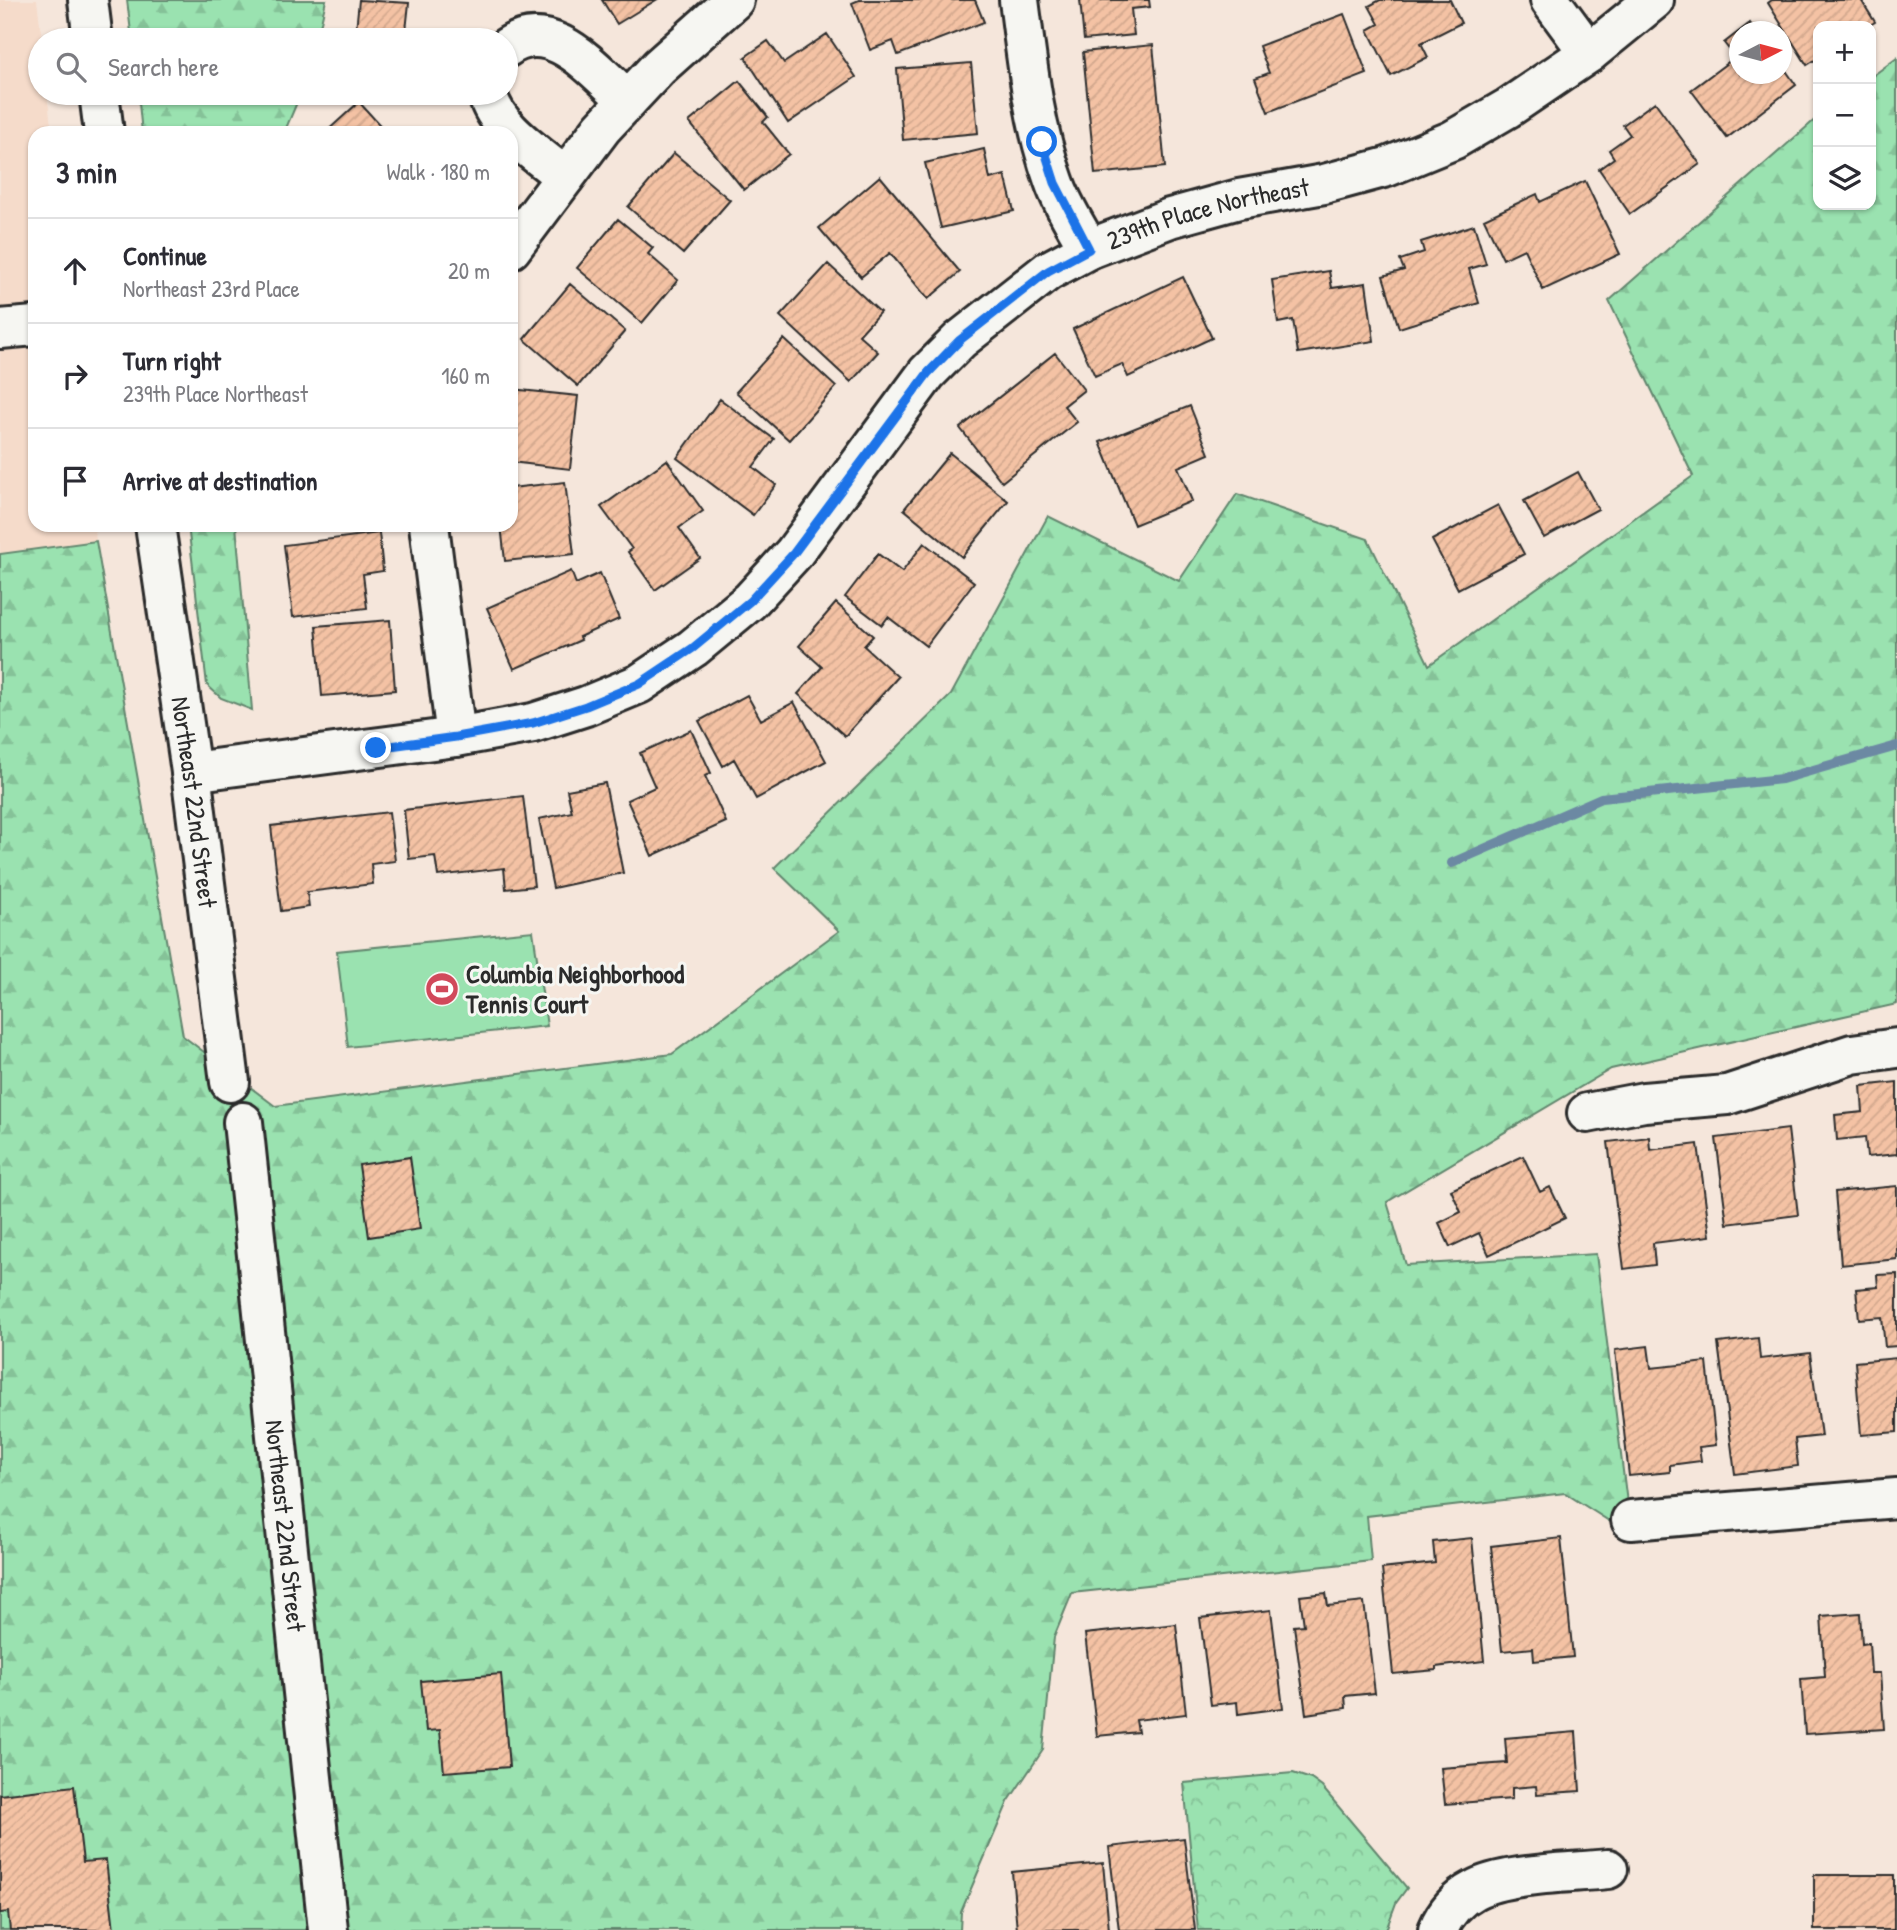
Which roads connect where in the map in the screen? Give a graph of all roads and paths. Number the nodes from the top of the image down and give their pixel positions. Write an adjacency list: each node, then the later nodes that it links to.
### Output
1 (88, 0): 6 (street)
2 (734, 0): 9 (street)
3 (1019, 0): 17 (street)
4 (1550, 0): 8 (street)
5 (1654, 0): 8 (street, 239th Place Northeast)
6 (92, 28)
7 (518, 42): 9 (street)
8 (1589, 53): 17 (street, 239th Place Northeast)
9 (628, 100): 15 (street)
10 (100, 105): 12 (street)
11 (491, 105): 13 (street)
12 (103, 126)
13 (505, 126)
14 (518, 137): 15 (street)
15 (565, 177): 16 (street)
16 (518, 240)
17 (1089, 249): 22 (street, 239th Place Northeast)
18 (28, 327): 19 (street)
19 (0, 329)
20 (156, 532): 23 (street, Northeast 22nd Street)
21 (430, 532): 22 (street)
22 (456, 737): 23 (street, 239th Place Northeast)
23 (191, 772): 25 (street, Northeast 22nd Street)
24 (1897, 1048): 26 (street)
25 (230, 1082)
26 (1587, 1113)
27 (243, 1122): 31 (street, Northeast 22nd Street)
28 (1897, 1498): 29 (street)
29 (1631, 1520)
30 (1608, 1869): 32 (street)
31 (328, 1930)
32 (1438, 1930)

